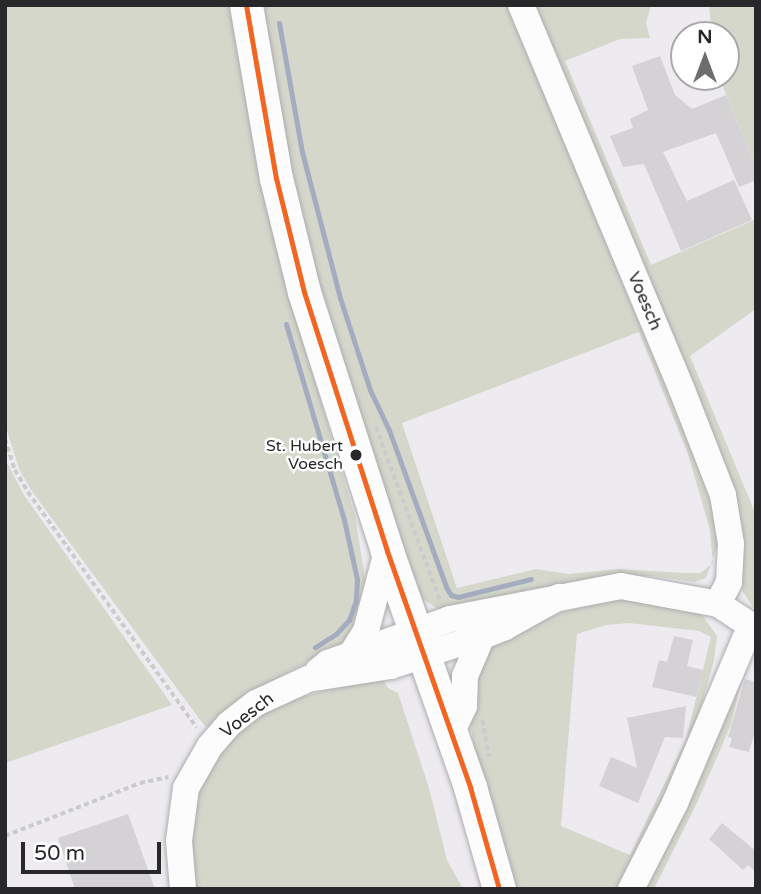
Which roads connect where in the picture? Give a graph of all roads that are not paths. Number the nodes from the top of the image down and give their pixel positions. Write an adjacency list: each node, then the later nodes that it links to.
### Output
1 (246, 5): 3 (main road)
2 (521, 5): 5 (street, Voesch)
3 (387, 551): 8 (main road); 9 (street)
4 (559, 597): 5 (street); 7 (street); 8 (street)
5 (718, 604): 6 (street)
6 (755, 628): 14 (street)
7 (482, 636): 8 (street); 11 (street)
8 (419, 642): 9 (street, Voesch); 10 (street, Voesch); 11 (main road)
9 (351, 654): 10 (street, Voesch)
10 (308, 679): 12 (street, Voesch)
11 (451, 733): 13 (main road)
12 (183, 889)
13 (499, 889)
14 (631, 889)

